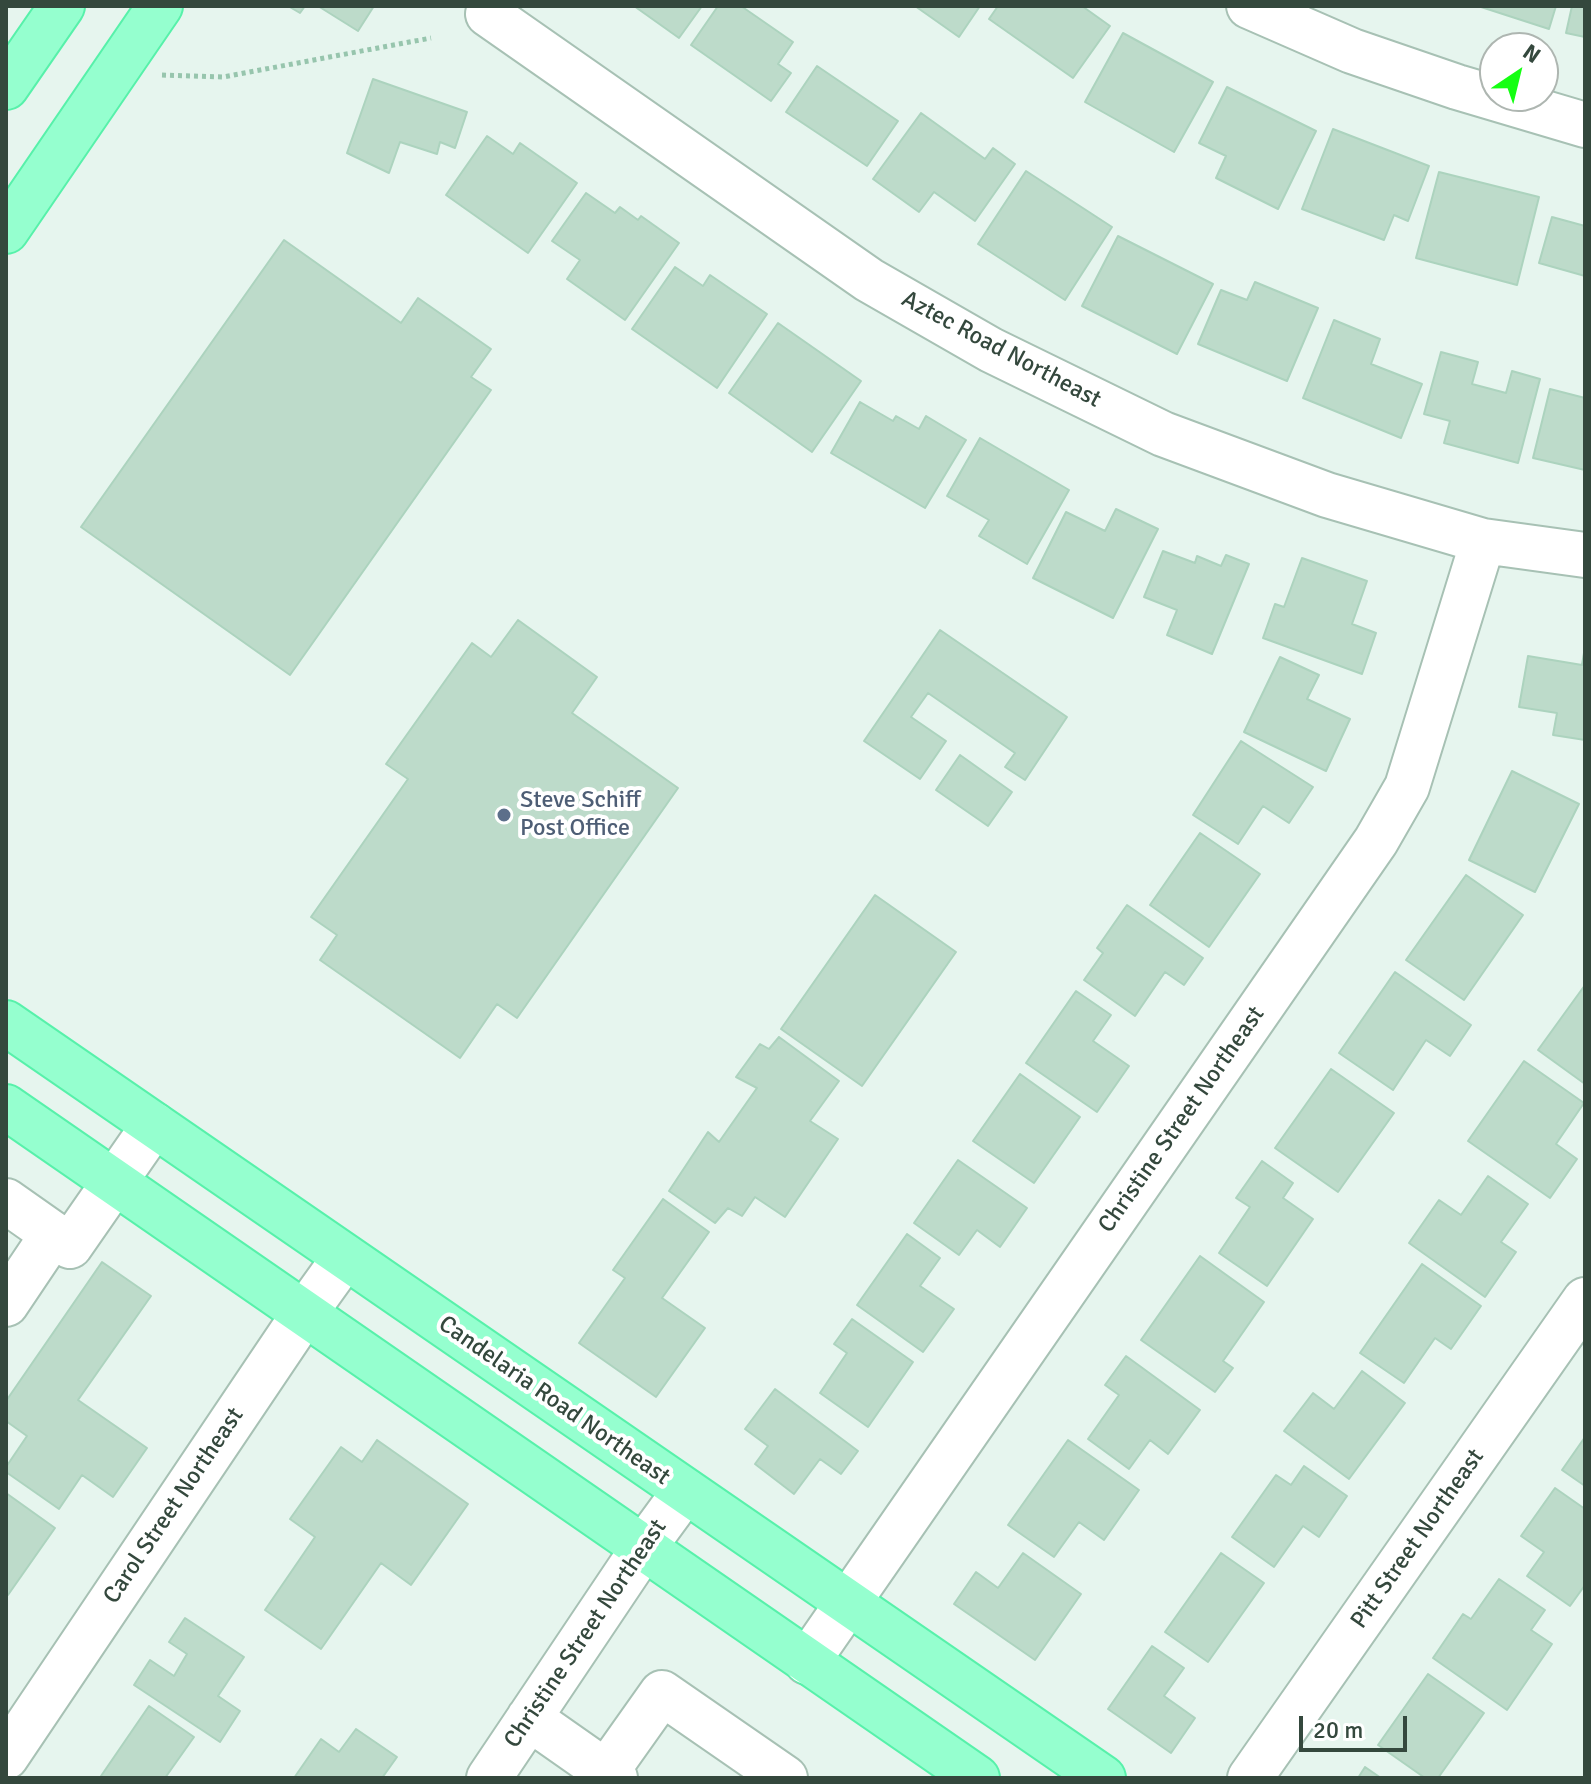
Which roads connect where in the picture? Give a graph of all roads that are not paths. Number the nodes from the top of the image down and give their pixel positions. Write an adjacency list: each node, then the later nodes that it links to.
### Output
1 (62, 6): 5 (main road)
2 (160, 6): 7 (main road)
3 (494, 6): 8 (street, Aztec Road Northeast)
4 (1249, 6): 6 (street)
5 (6, 87)
6 (1585, 125)
7 (6, 231)
8 (1483, 541): 9 (street, Aztec Road Northeast); 22 (street, Christine Street Northeast)
9 (1585, 555)
10 (6, 1023): 12 (main road, Candelaria Road Northeast)
11 (6, 1107): 13 (main road)
12 (154, 1125): 13 (street); 16 (main road, Candelaria Road Northeast)
13 (115, 1183): 15 (street); 19 (main road)
14 (6, 1201): 15 (street)
15 (53, 1234): 18 (street)
16 (345, 1257): 19 (street, Carol Street Northeast); 20 (main road, Candelaria Road Northeast)
17 (1585, 1300): 31 (street, Pitt Street Northeast)
18 (6, 1304)
19 (304, 1314): 21 (main road); 25 (street, Carol Street Northeast)
20 (685, 1491): 21 (street, Christine Street Northeast); 22 (main road, Candelaria Road Northeast)
21 (644, 1547): 23 (main road); 24 (street, Christine Street Northeast)
22 (848, 1602): 23 (street, Christine Street Northeast); 30 (main road, Candelaria Road Northeast)
23 (807, 1662): 29 (main road)
24 (529, 1718): 26 (street); 27 (street, Christine Street Northeast)
25 (6, 1757)
26 (611, 1775): 28 (street)
27 (489, 1778)
28 (785, 1778)
29 (977, 1778)
30 (1103, 1778)
31 (1250, 1778)

